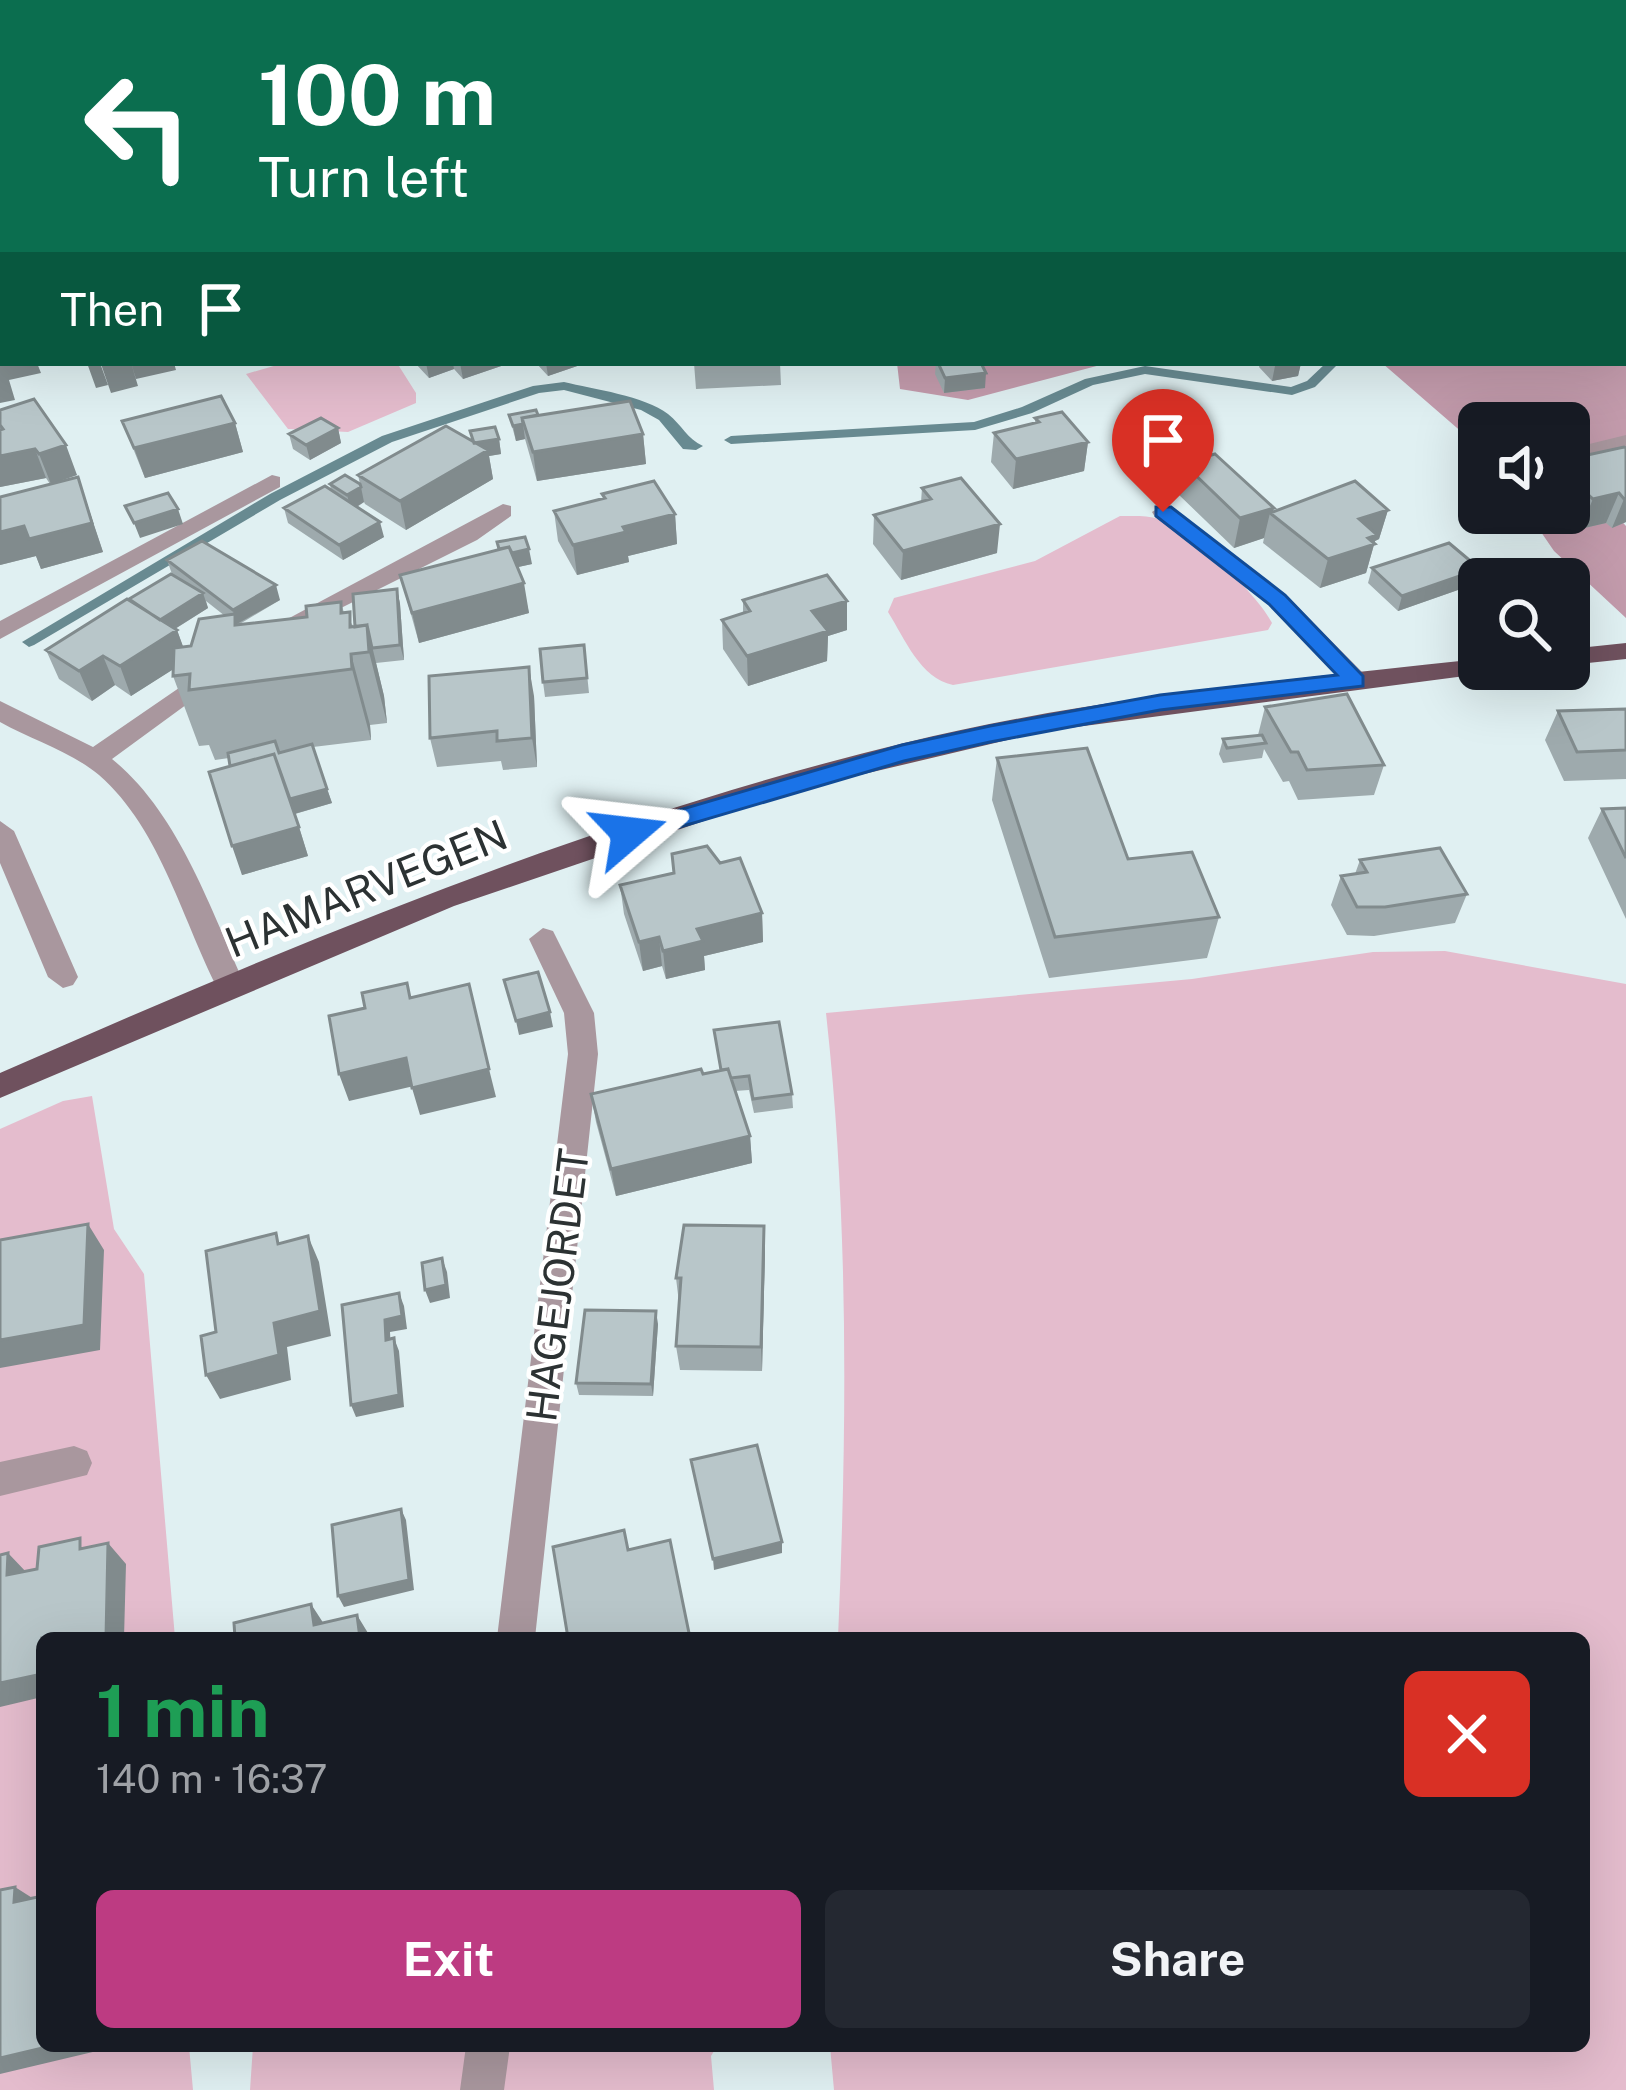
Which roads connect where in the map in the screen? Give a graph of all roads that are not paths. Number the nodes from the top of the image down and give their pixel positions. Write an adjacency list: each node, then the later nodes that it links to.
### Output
1 (1626, 442): 2 (street)
2 (1590, 451)
3 (272, 482): 6 (street)
4 (503, 511): 7 (street)
5 (1163, 512): 12 (street)
6 (0, 631)
7 (266, 638)
8 (1626, 651): 9 (main road)
9 (1590, 655)
10 (230, 660): 14 (street)
11 (1458, 670): 12 (main road, HAMARVEGEN)
12 (1355, 681): 18 (main road, HAMARVEGEN)
13 (0, 710): 14 (street)
14 (94, 759): 18 (street)
15 (0, 831): 17 (street)
16 (543, 939): 22 (street, HAGEJORDET)
17 (63, 976)
18 (231, 987): 19 (main road, HAMARVEGEN)
19 (0, 1086)
20 (74, 1463): 21 (street)
21 (0, 1479)
22 (517, 1632)
23 (487, 2052): 24 (street)
24 (482, 2090)

